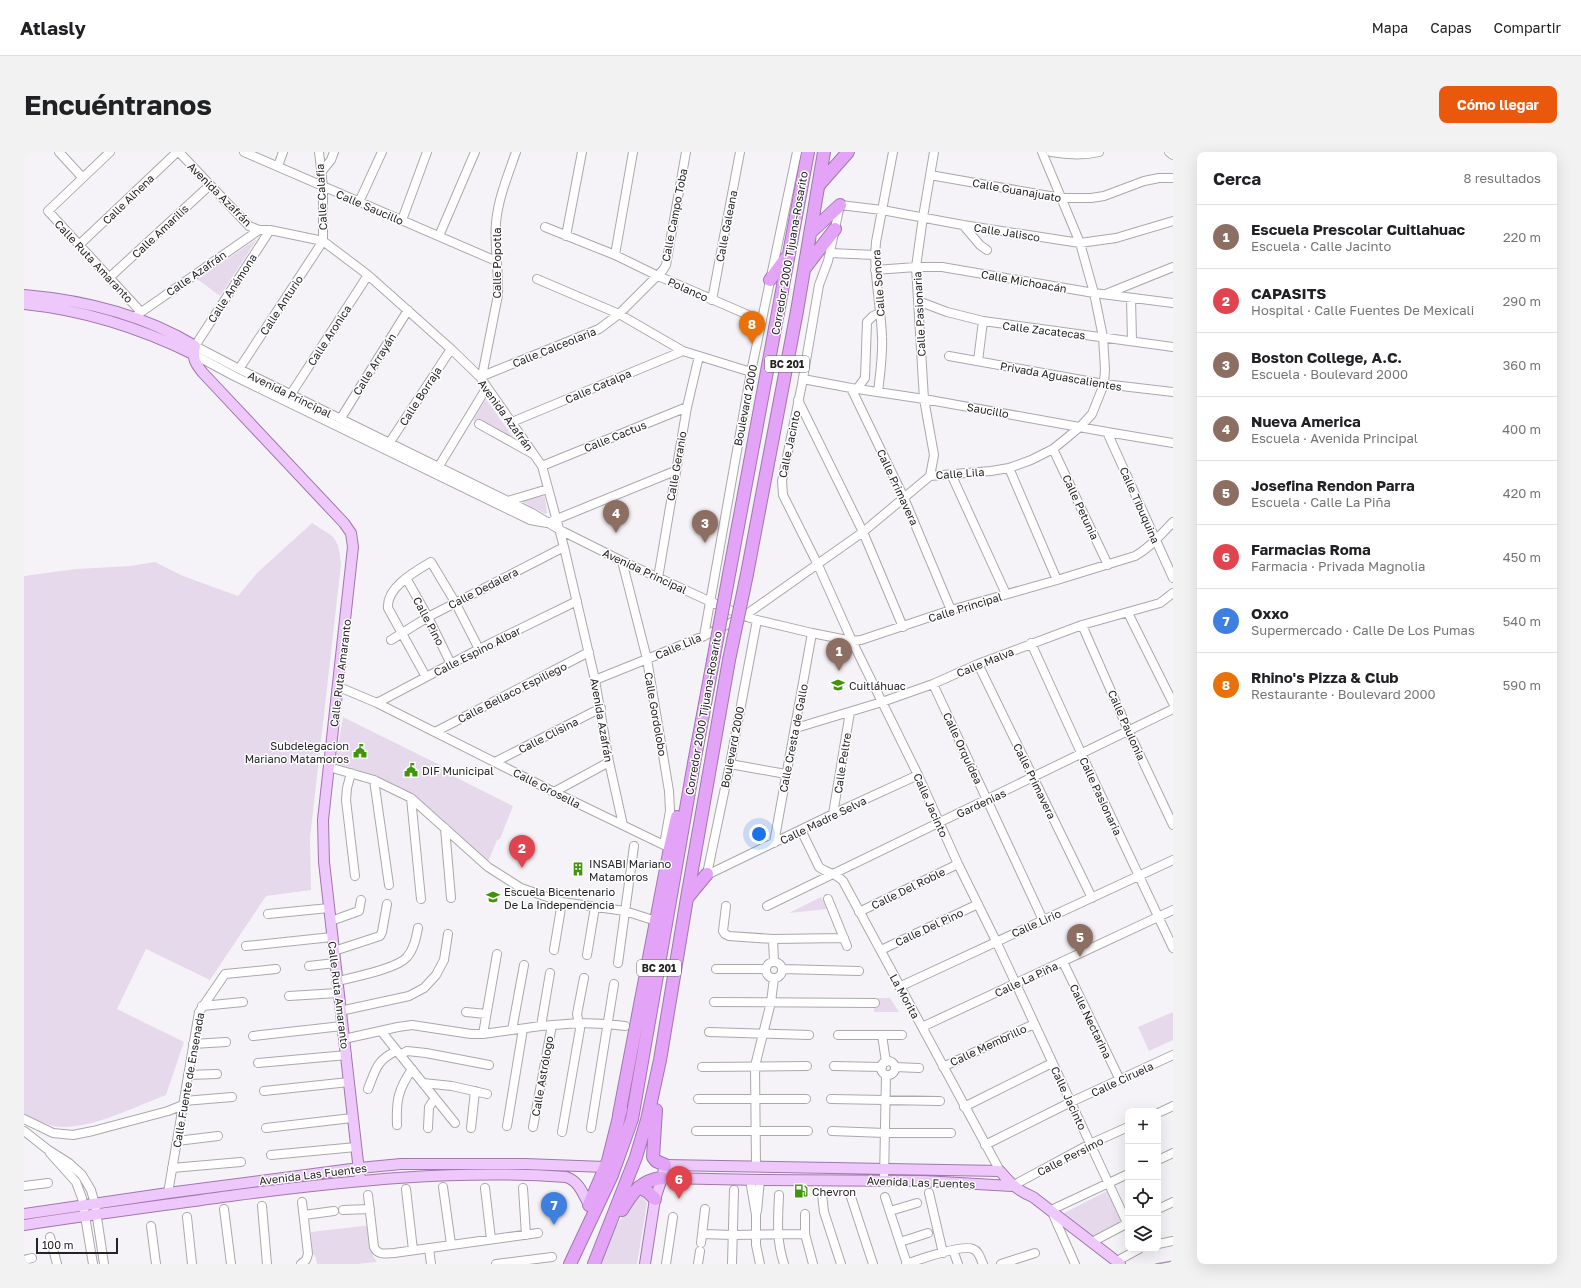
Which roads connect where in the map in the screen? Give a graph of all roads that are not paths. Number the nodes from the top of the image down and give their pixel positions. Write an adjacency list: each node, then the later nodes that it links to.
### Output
1 (59, 152): 30 (street)
2 (110, 152): 30 (street)
3 (178, 152): 32 (street, Avenida Azafrán); 52 (street, Calle Alhena)
4 (244, 152): 27 (street, Calle Saucillo)
5 (284, 152): 27 (street)
6 (319, 152): 28 (street, Calle Calafia)
7 (334, 152): 28 (street)
8 (382, 152): 36 (street)
9 (427, 152): 40 (street)
10 (475, 152): 48 (street)
11 (516, 152): 58 (street, Calle Popotla)
12 (582, 152): 49 (street)
13 (633, 152): 55 (street)
14 (686, 152): 64 (street, Calle Campo Toba)
15 (740, 152): 72 (street, Calle Galeana)
16 (797, 152): 67 (street, Boulevard 2000)
17 (808, 152): 57 (highway, Corredor 2000 Tijuana-Rosarito / BC 201)
18 (824, 152): 34 (highway, Corredor 2000 Tijuana-Rosarito / BC 201)
19 (848, 152): 34 (highway)
20 (893, 152): 38 (street, Calle Sonora)
21 (934, 152): 29 (street, Calle Pasionaria)
22 (1042, 152): 35 (street, Calle Lila)
23 (1051, 152): 24 (street)
24 (1099, 152)
25 (1169, 152): 26 (street)
26 (1173, 155)
27 (278, 166): 33 (street, Calle Saucillo)
28 (322, 171): 33 (street, Calle Calafia)
29 (930, 175): 35 (street, Calle Guanajuato); 39 (street, Calle Pasionaria)
30 (82, 178): 52 (street, Calle Ruta Amaranto)
31 (1173, 178): 35 (street, Calle Guanajuato)
32 (210, 185): 45 (street, Avenida Azafrán); 65 (street, Calle Amarilis)
33 (323, 186): 36 (street, Calle Saucillo); 50 (street, Calle Calafia)
34 (818, 187): 47 (highway, Corredor 2000 Tijuana-Rosarito / BC 201)
35 (1061, 198): 51 (street, Calle Lila)
36 (359, 202): 40 (street, Calle Saucillo)
37 (840, 205): 38 (street, Calle Jalisco); 44 (street, Calle Jacinto); 47 (highway)
38 (882, 210): 39 (street, Calle Jalisco); 56 (street, Calle Sonora)
39 (923, 217): 42 (street, Calle Jalisco); 59 (street, Calle Pasionaria)
40 (402, 220): 48 (street, Calle Saucillo)
41 (1173, 221): 51 (street, Calle Jalisco)
42 (963, 225): 51 (street, Calle Jalisco); 53 (street)
43 (545, 227): 49 (street, Polanco)
44 (835, 229): 54 (street, Calle Jacinto); 61 (highway)
45 (259, 230): 46 (street, Avenida Azafrán); 81 (street, Calle Azafrán)
46 (270, 230): 50 (street, Avenida Azafrán); 90 (street, Calle Anémona)
47 (810, 233): 61 (highway, Corredor 2000 Tijuana-Rosarito / BC 201)
48 (439, 236): 58 (street, Calle Saucillo)
49 (566, 236): 55 (street, Polanco)
50 (323, 241): 63 (street, Avenida Azafrán); 95 (street, Calle Anturio)
51 (1080, 243): 68 (street, Calle Lila)
52 (79, 245): 65 (street, Calle Ruta Amaranto)
53 (987, 250)
54 (830, 253): 56 (street); 98 (street, Calle Jacinto)
55 (615, 255): 64 (street, Polanco)
56 (875, 255): 62 (street, Calle Sonora)
57 (788, 256): 67 (highway); 76 (highway, Corredor 2000 Tijuana-Rosarito / BC 201)
58 (496, 261): 97 (street, Calle Popotla)
59 (916, 267): 62 (street, Calle Michoacán); 68 (street, Calle Michoacán); 73 (street, Calle Pasionaria)
60 (1173, 267): 69 (street)
61 (804, 269): 78 (highway, Corredor 2000 Tijuana-Rosarito / BC 201)
62 (875, 270): 79 (street, Calle Sonora)
63 (368, 275): 77 (street, Avenida Azafrán); 104 (street, Calle Aronica)
64 (656, 275): 72 (street, Polanco); 80 (street, Calle Calceolaria)
65 (110, 277): 81 (street, Calle Ruta Amaranto)
66 (537, 279): 80 (street)
67 (770, 280): 82 (street, Boulevard 2000)
68 (1094, 293): 69 (street, Calle Michoacán); 86 (street, Calle Lila)
69 (1106, 294): 71 (street, Calle Michoacán)
70 (24, 295): 81 (main road, Avenida Principal)
71 (1131, 298): 75 (street, Calle Michoacán); 87 (street)
72 (712, 300): 82 (street, Polanco)
73 (918, 302): 83 (street, Calle Zacatecas); 105 (street, Calle Pasionaria)
74 (24, 304): 90 (main road, Avenida Principal)
75 (1173, 304)
76 (779, 307): 78 (highway); 84 (highway, Corredor 2000 Tijuana-Rosarito / BC 201)
77 (408, 310): 89 (street, Avenida Azafrán); 108 (street, Calle Arrayán)
78 (797, 311): 85 (highway, Corredor 2000 Tijuana-Rosarito / BC 201)
79 (880, 313): 101 (street); 102 (street, Calle Sonora)
80 (618, 314): 91 (street); 97 (street, Calle Calceolaria)
81 (137, 315): 90 (main road, Avenida Principal)
82 (762, 321): 96 (street, Boulevard 2000)
83 (983, 321): 86 (street, Calle Zacatecas); 94 (street)
84 (775, 332): 85 (highway); 179 (highway, Corredor 2000 Tijuana-Rosarito / BC 201, bridge)
85 (792, 336): 207 (highway, Corredor 2000 Tijuana-Rosarito / BC 201, bridge)
86 (1103, 337): 87 (street, Calle Zacatecas); 99 (street, Calle Lila)
87 (1132, 341): 88 (street, Calle Zacatecas)
88 (1173, 347)
89 (451, 349): 97 (street, Avenida Azafrán); 113 (street, Calle Borraja)
90 (194, 350): 95 (street, Avenida Principal); 128 (street, Avenida Principal); 166 (main road, Calle Ruta Amaranto)
91 (683, 351): 92 (street); 109 (street, Calle Catalpa)
92 (698, 356): 96 (street); 107 (street, Calle Geranio)
93 (949, 356): 94 (street, Privada Aguascalientes)
94 (978, 362): 99 (street, Privada Aguascalientes)
95 (239, 369): 104 (street, Avenida Principal)
96 (751, 372): 143 (street, Boulevard 2000)
97 (481, 377): 100 (street, Avenida Azafrán)
98 (803, 379): 101 (street, Saucillo); 106 (street, Calle Jacinto)
99 (1104, 384): 103 (street, Privada Aguascalientes); 111 (street, Calle Lila)
100 (487, 387): 109 (street, Avenida Azafrán); 117 (street)
101 (854, 389): 102 (street, Saucillo); 124 (street, Calle Primavera)
102 (878, 392): 105 (street, Saucillo)
103 (1173, 392)
104 (291, 394): 108 (street, Avenida Principal)
105 (924, 398): 111 (street, Saucillo); 122 (street, Calle Pasionaria)
106 (798, 400): 130 (street); 134 (street, Calle Jacinto)
107 (687, 407): 118 (street, Calle Cactus); 120 (street, Calle Geranio)
108 (340, 418): 113 (street, Avenida Principal)
109 (512, 422): 116 (street, Avenida Azafrán)
110 (479, 424): 116 (street)
111 (1081, 426): 112 (street, Saucillo); 115 (street, Calle Lila)
112 (1107, 432): 114 (street, Saucillo); 131 (street, Calle Tibuquina)
113 (390, 442): 117 (street, Avenida Principal)
114 (1172, 444)
115 (1053, 449): 119 (street, Calle Lila); 135 (street, Calle Petunia)
116 (535, 456): 118 (street, Avenida Azafrán)
117 (439, 466): 125 (street, Avenida Principal)
118 (542, 466): 123 (street, Avenida Azafrán)
119 (1009, 468): 121 (street, Calle Lila); 139 (street)
120 (675, 471): 126 (street); 137 (street, Calle Geranio)
121 (951, 474): 122 (street, Calle Lila); 141 (street)
122 (930, 476): 124 (street, Calle Lila)
123 (548, 488): 125 (street); 126 (street, Avenida Azafrán)
124 (904, 498): 130 (street, Calle Lila); 145 (street, Calle Primavera)
125 (508, 501): 128 (street, Avenida Principal)
126 (557, 519): 128 (street); 129 (street, Avenida Azafrán)
127 (1173, 522): 131 (street, Calle Principal)
128 (547, 523): 129 (street, Avenida Principal)
129 (560, 530): 132 (street, Avenida Azafrán); 133 (street, Avenida Principal)
130 (863, 532): 134 (street, Calle Lila); 151 (street)
131 (1155, 540): 135 (street, Calle Principal); 138 (street, Calle Tibuquina)
132 (564, 547): 142 (street, Avenida Azafrán); 144 (street, Calle Dedalera)
133 (622, 561): 137 (street, Avenida Principal); 160 (street, Calle Gordolobo)
134 (818, 565): 147 (street, Calle Lila); 156 (street, Calle Jacinto)
135 (1108, 565): 139 (street, Calle Principal)
136 (406, 578): 144 (street); 148 (street, Calle Pino); 152 (street)
137 (658, 578): 143 (street, Avenida Principal)
138 (1173, 578)
139 (1057, 580): 141 (street, Calle Principal)
140 (1173, 593): 146 (street, Calle Malva)
141 (1006, 594): 145 (street, Calle Principal)
142 (577, 601): 158 (street, Calle Espino Albar); 159 (street, Avenida Azafrán)
143 (709, 601): 147 (street, Avenida Principal); 154 (street, Boulevard 2000)
144 (456, 602): 148 (street, Calle Dedalera); 158 (street)
145 (951, 610): 151 (street, Calle Principal)
146 (1128, 613): 150 (street, Calle Malva); 169 (street)
147 (744, 616): 149 (street, Calle Principal); 154 (street, Calle Lila)
148 (428, 617): 152 (street, Calle Dedalera); 161 (street, Calle Pino)
149 (757, 620): 153 (street, Calle Principal); 180 (street, Boulevard 2000)
150 (1082, 625): 157 (street, Calle Malva); 175 (street, Calle Paulonia)
151 (903, 627): 156 (street, Calle Principal)
152 (403, 633): 155 (street, Calle Dedalera); 163 (street)
153 (812, 634): 156 (street, Calle Principal); 173 (street, Calle Cresta de Gallo)
154 (704, 636): 160 (street, Calle Lila)
155 (391, 640)
156 (852, 641): 167 (street, Calle Jacinto)
157 (1031, 643): 162 (street, Calle Malva); 176 (street, Calle Pasionaria)
158 (479, 649): 161 (street, Calle Espino Albar)
159 (589, 652): 164 (street, Avenida Azafrán); 174 (street, Calle Bellaco Espiliego)
160 (646, 659): 164 (street, Calle Lila); 198 (street, Calle Gordolobo)
161 (451, 664): 163 (street, Calle Espino Albar)
162 (978, 664): 165 (street, Calle Malva); 185 (street, Calle Primavera)
163 (426, 677): 168 (street, Calle Espino Albar)
164 (596, 680): 170 (street, Avenida Azafrán)
165 (934, 684): 167 (street, Calle Malva); 189 (street, Calle Orquídea)
166 (339, 687): 168 (street, Calle Grosella); 181 (main road, Calle Ruta Amaranto)
167 (882, 702): 172 (street, Calle Malva); 184 (street, Calle Jacinto)
168 (377, 703): 174 (street, Calle Grosella)
169 (1173, 703)
170 (600, 708): 177 (street, Calle Clisina); 178 (street, Avenida Azafrán)
171 (1173, 709): 175 (street, Gardenias)
172 (850, 712): 173 (street, Calle Malva); 190 (street, Calle Peltre)
173 (796, 728): 183 (street, Calle Cresta de Gallo)
174 (435, 732): 177 (street, Calle Grosella)
175 (1129, 732): 176 (street, Gardenias); 193 (street, Calle Paulonia)
176 (1082, 755): 185 (street, Gardenias); 204 (street, Calle Pasionaria)
177 (495, 762): 187 (street, Calle Grosella)
178 (609, 762): 187 (street); 192 (street, Avenida Azafrán)
179 (694, 763): 198 (highway); 276 (highway, Corredor 2000 Tijuana-Rosarito / BC 201)
180 (730, 764): 183 (street); 201 (street, Boulevard 2000)
181 (329, 768): 182 (street); 218 (main road, Calle Ruta Amaranto)
182 (351, 773): 186 (street); 203 (street)
183 (786, 774): 196 (street, Calle Cresta de Gallo)
184 (918, 775): 190 (street, Calle Madre Selva); 191 (street, Calle Jacinto)
185 (1034, 777): 189 (street, Gardenias); 208 (street, Calle Primavera)
186 (374, 780): 188 (street); 205 (street)
187 (554, 792): 192 (street, Calle Grosella)
188 (411, 798): 194 (street); 209 (street)
189 (987, 800): 191 (street, Gardenias); 224 (street, Calle Orquídea)
190 (834, 814): 195 (street, Calle Madre Selva)
191 (939, 822): 200 (street, Calle Jacinto); 202 (street, Gardenias)
192 (622, 825): 198 (street, Calle Grosella)
193 (1173, 825)
194 (445, 828): 206 (street); 212 (street)
195 (801, 830): 196 (street, Calle Madre Selva); 202 (street, La Morita)
196 (774, 843): 201 (street, Calle Madre Selva)
197 (634, 846): 220 (street)
198 (667, 846): 226 (highway)
199 (1173, 860): 204 (street, Calle Lirio)
200 (958, 864): 214 (street, Calle Jacinto); 221 (street, Calle Del Roble)
201 (706, 874): 207 (highway)
202 (832, 874): 216 (street, Gardenias); 221 (street, La Morita)
203 (355, 876)
204 (1138, 876): 208 (street, Calle Lirio); 223 (street, Calle Pasionaria)
205 (389, 885)
206 (451, 898)
207 (687, 898): 292 (highway, Corredor 2000 Tijuana-Rosarito / BC 201)
208 (1092, 898): 224 (street, Calle Lirio)
209 (422, 899)
210 (828, 899): 230 (street)
211 (361, 900): 225 (street)
212 (562, 902): 217 (street); 236 (street)
213 (387, 904): 238 (street)
214 (978, 904): 232 (street, Calle Jacinto); 237 (street, Calle Del Pino)
215 (726, 906): 231 (street)
216 (767, 906)
217 (595, 907): 220 (street); 240 (street)
218 (329, 908): 222 (street); 225 (main road, Calle Ruta Amaranto)
219 (1173, 910): 223 (street, Calle La Piña)
220 (625, 911): 226 (street); 244 (street)
221 (859, 912): 237 (street, La Morita)
222 (268, 914)
223 (1159, 917): 235 (street, Calle Pasionaria); 242 (street, Calle La Piña)
224 (1043, 920): 232 (street, Calle Lirio)
225 (331, 921): 229 (main road, Calle Ruta Amaranto)
226 (656, 921): 331 (highway)
227 (418, 928): 255 (street)
228 (448, 934): 266 (street)
229 (332, 936): 233 (street); 238 (main road, Calle Ruta Amaranto)
230 (844, 938): 231 (street); 234 (street)
231 (773, 939): 241 (street)
232 (996, 942): 257 (street, Calle Jacinto); 258 (street, Calle Lirio)
233 (246, 946)
234 (848, 946)
235 (1173, 948)
236 (554, 950)
237 (880, 950): 258 (street, La Morita)
238 (334, 951): 243 (main road, Calle Ruta Amaranto)
239 (498, 954): 268 (street)
240 (587, 955)
241 (774, 962): 249 (street); 250 (street)
242 (1063, 962): 257 (street, Calle La Piña); 311 (street, Calle Nectarina)
243 (335, 963): 246 (street); 255 (main road, Calle Ruta Amaranto)
244 (618, 963)
245 (524, 965): 279 (street)
246 (309, 966)
247 (276, 969): 265 (street, Calle Fuente de Ensenada)
248 (716, 969): 249 (street)
249 (766, 969): 254 (street)
250 (782, 969): 251 (street); 254 (street)
251 (859, 971)
252 (550, 973): 274 (street)
253 (584, 978): 269 (street)
254 (774, 978): 263 (street)
255 (338, 981): 259 (main road, Calle Ruta Amaranto)
256 (614, 984): 270 (street)
257 (1015, 985): 271 (street, Calle Jacinto); 277 (street, Calle La Piña)
258 (900, 987): 277 (street, La Morita)
259 (338, 993): 260 (street); 266 (main road, Calle Ruta Amaranto)
260 (289, 996)
261 (244, 1002): 265 (street)
262 (714, 1002): 263 (street)
263 (771, 1002): 264 (street); 283 (street)
264 (875, 1003)
265 (202, 1006): 291 (street, Calle Fuente de Ensenada)
266 (340, 1011): 273 (main road, Calle Ruta Amaranto)
267 (466, 1012): 268 (street)
268 (486, 1014): 282 (street)
269 (579, 1023): 270 (street); 272 (street); 348 (street)
270 (607, 1024): 275 (street); 341 (street)
271 (1034, 1024): 297 (street, Calle Jacinto); 305 (street, Calle Membrillo)
272 (552, 1025): 274 (street); 340 (street, Calle Astrólogo)
273 (342, 1026): 287 (street); 289 (main road, Calle Ruta Amaranto)
274 (541, 1026): 278 (street)
275 (625, 1026)
276 (649, 1026): 331 (highway); 449 (highway, Corredor 2000 Tijuana-Rosarito / BC 201)
277 (922, 1027): 305 (street, La Morita)
278 (523, 1029): 279 (street); 336 (street)
279 (512, 1030): 282 (street)
280 (381, 1031): 282 (street); 289 (street); 293 (street)
281 (708, 1032): 283 (street)
282 (483, 1034)
283 (764, 1034): 284 (street); 300 (street)
284 (808, 1035)
285 (882, 1035): 286 (street); 288 (street); 299 (street)
286 (902, 1035)
287 (253, 1036)
288 (838, 1036)
289 (344, 1038): 294 (main road, Calle Ruta Amaranto)
290 (226, 1042): 291 (street)
291 (193, 1044): 309 (street, Calle Fuente de Ensenada)
292 (661, 1052): 360 (highway); 421 (highway, Corredor 2000 Tijuana-Rosarito / BC 201)
293 (398, 1053): 298 (street); 307 (street); 314 (street)
294 (347, 1055): 296 (street); 312 (main road, Calle Ruta Amaranto)
295 (1173, 1055): 311 (street, Calle Ciruela)
296 (258, 1063)
297 (1052, 1063): 326 (street, Calle Jacinto); 329 (street)
298 (490, 1065)
299 (884, 1065): 302 (street); 304 (street); 310 (street)
300 (755, 1066): 301 (street); 303 (street); 321 (street)
301 (807, 1066)
302 (834, 1066)
303 (702, 1067)
304 (895, 1067): 306 (street); 310 (street)
305 (943, 1067): 329 (street, La Morita)
306 (919, 1068)
307 (412, 1069): 313 (street); 335 (street)
308 (217, 1074): 309 (street)
309 (188, 1075): 327 (street, Calle Fuente de Ensenada)
310 (886, 1075): 324 (street)
311 (1120, 1080): 326 (street, Calle Ciruela)
312 (349, 1082): 315 (street); 332 (main road, Calle Ruta Amaranto)
313 (423, 1083): 316 (street); 319 (street)
314 (368, 1089)
315 (264, 1091)
316 (475, 1091): 317 (street); 339 (street)
317 (487, 1094)
318 (232, 1097): 327 (street)
319 (435, 1098): 334 (street); 338 (street)
320 (698, 1099): 321 (street)
321 (755, 1099): 322 (street); 346 (street)
322 (806, 1099)
323 (831, 1099): 324 (street)
324 (886, 1100): 325 (street); 349 (street)
325 (940, 1101)
326 (1071, 1102): 353 (street, Calle Jacinto); 354 (street, Calle Ciruela)
327 (183, 1103): 333 (street); 352 (street, Calle Fuente de Ensenada)
328 (1173, 1106): 330 (street)
329 (964, 1107): 354 (street, La Morita)
330 (1161, 1112)
331 (619, 1115): 361 (highway)
332 (352, 1118): 337 (street); 355 (main road, Calle Ruta Amaranto)
333 (24, 1119)
334 (455, 1122)
335 (397, 1125)
336 (507, 1126)
337 (266, 1128)
338 (428, 1128)
339 (470, 1128)
340 (533, 1128)
341 (591, 1128)
342 (1125, 1128): 353 (street, Calle Persimo)
343 (832, 1130): 349 (street)
344 (24, 1131): 366 (street)
345 (696, 1131): 346 (street)
346 (756, 1131): 347 (street); 367 (street)
347 (808, 1131)
348 (562, 1132)
349 (884, 1133): 350 (street); 364 (street)
350 (951, 1133)
351 (218, 1136): 352 (street)
352 (177, 1140): 362 (street, Calle Fuente de Ensenada)
353 (1090, 1144): 373 (street, Calle Jacinto); 375 (street, Calle Persimo)
354 (985, 1145): 365 (street, La Morita)
355 (356, 1147): 357 (street); 363 (main road, Calle Ruta Amaranto)
356 (1173, 1153): 358 (street)
357 (271, 1155)
358 (1161, 1159)
359 (241, 1162): 362 (street)
360 (665, 1165): 367 (main road, Avenida Las Fuentes); 369 (main road)
361 (605, 1167): 363 (main road, Avenida Las Fuentes); 393 (highway)
362 (172, 1168): 382 (street, Calle Fuente de Ensenada)
363 (359, 1168): 370 (main road, Calle Ruta Amaranto); 382 (main road, Avenida Las Fuentes)
364 (884, 1169): 365 (main road, Avenida Las Fuentes); 367 (main road, Avenida Las Fuentes); 371 (street)
365 (1000, 1171): 375 (main road)
366 (75, 1173): 396 (street); 400 (street)
367 (755, 1175): 369 (main road, Avenida Las Fuentes); 371 (main road, Avenida Las Fuentes); 420 (street)
368 (1125, 1176): 373 (street)
369 (662, 1178): 377 (highway); 389 (main road)
370 (360, 1180): 393 (main road, Avenida Las Fuentes); 396 (main road, Avenida Las Fuentes)
371 (884, 1180): 375 (main road, Avenida Las Fuentes)
372 (48, 1183): 374 (street)
373 (1108, 1184): 402 (street); 410 (street, Calle Jacinto)
374 (24, 1186)
375 (1012, 1186): 402 (main road)
376 (443, 1187): 429 (street)
377 (639, 1187): 389 (highway); 421 (highway)
378 (406, 1188): 431 (street)
379 (485, 1188): 424 (street)
380 (523, 1188): 419 (street)
381 (734, 1190): 422 (street)
382 (168, 1193): 396 (main road, Avenida Las Fuentes)
383 (929, 1193): 435 (street)
384 (822, 1194): 458 (street)
385 (368, 1195): 398 (street)
386 (779, 1195): 417 (street)
387 (851, 1197): 459 (street)
388 (885, 1197): 404 (street)
389 (654, 1199): 451 (main road)
390 (302, 1202): 406 (street)
391 (1173, 1202): 395 (street)
392 (917, 1203): 404 (street)
393 (589, 1205): 449 (highway)
394 (262, 1206): 446 (street)
395 (1161, 1208)
396 (96, 1209): 400 (main road, Avenida Las Fuentes); 442 (street)
397 (224, 1209): 445 (street)
398 (370, 1209): 401 (street); 431 (street)
399 (705, 1209): 416 (street)
400 (85, 1210): 405 (main road, Avenida Las Fuentes); 411 (main road, Avenida Las Fuentes); 441 (street)
401 (343, 1210)
402 (1051, 1210): 427 (main road); 464 (street)
403 (334, 1211): 406 (street)
404 (890, 1211): 426 (street)
405 (24, 1214)
406 (304, 1214): 438 (street)
407 (805, 1214): 418 (street)
408 (187, 1217): 444 (street)
409 (673, 1217): 452 (street)
410 (1125, 1217)
411 (24, 1225)
412 (1125, 1225): 427 (street)
413 (151, 1226): 443 (street)
414 (538, 1233): 419 (street)
415 (928, 1233): 426 (street)
416 (702, 1234): 422 (street); 453 (street)
417 (778, 1234): 418 (street); 420 (street); 456 (street)
418 (805, 1234): 457 (street)
419 (526, 1235): 424 (street)
420 (756, 1235): 422 (street); 455 (street)
421 (605, 1236): 450 (highway, Corredor 2000 Tijuana-Rosarito / BC 201)
422 (733, 1236): 454 (street)
423 (50, 1238): 440 (street)
424 (491, 1239): 429 (street)
425 (1173, 1241): 428 (street)
426 (900, 1242): 460 (street)
427 (1092, 1242): 439 (main road)
428 (1161, 1243)
429 (451, 1244): 430 (street)
430 (429, 1248): 431 (street); 447 (street)
431 (413, 1250)
432 (954, 1250): 435 (street); 461 (street); 462 (street)
433 (1035, 1252): 463 (street)
434 (1134, 1252): 439 (street)
435 (943, 1253): 437 (street)
436 (552, 1257): 448 (street)
437 (925, 1261): 460 (street)
438 (303, 1262)
439 (1118, 1262)
440 (57, 1264)
441 (93, 1264)
442 (104, 1264)
443 (156, 1264)
444 (192, 1264)
445 (231, 1264)
446 (267, 1264)
447 (431, 1264)
448 (496, 1264)
449 (569, 1264)
450 (594, 1264)
451 (645, 1264)
452 (666, 1264)
453 (698, 1264)
454 (732, 1264)
455 (760, 1264)
456 (784, 1264)
457 (813, 1264)
458 (840, 1264)
459 (873, 1264)
460 (906, 1264)
461 (958, 1264)
462 (983, 1264)
463 (1001, 1264)
464 (1075, 1264)

